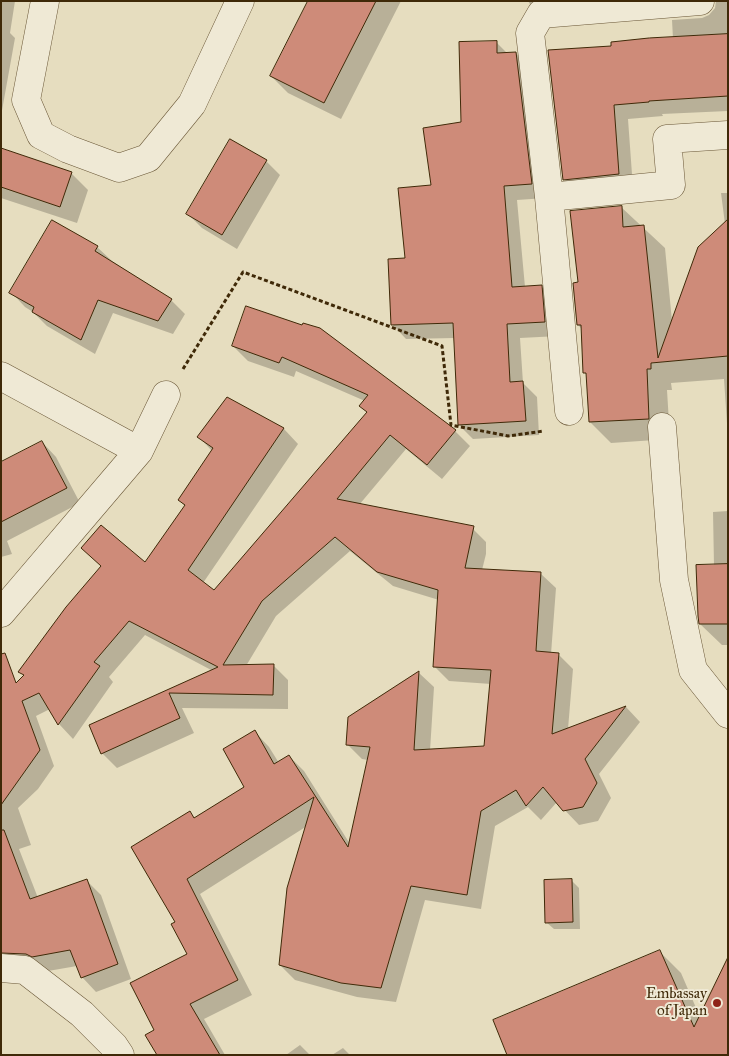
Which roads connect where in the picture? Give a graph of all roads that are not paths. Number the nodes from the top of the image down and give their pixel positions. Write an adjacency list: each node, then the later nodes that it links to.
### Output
1 (46, 1): 2 (street)
2 (240, 1)
3 (700, 1): 4 (street)
4 (644, 3): 6 (street)
5 (728, 135): 6 (street)
6 (548, 197): 9 (street)
7 (1, 376): 11 (street)
8 (166, 396): 11 (street)
9 (569, 411)
10 (662, 427): 13 (street)
11 (139, 450): 12 (street)
12 (1, 613)
13 (728, 714)
14 (1, 968): 15 (street)
15 (120, 1055)

